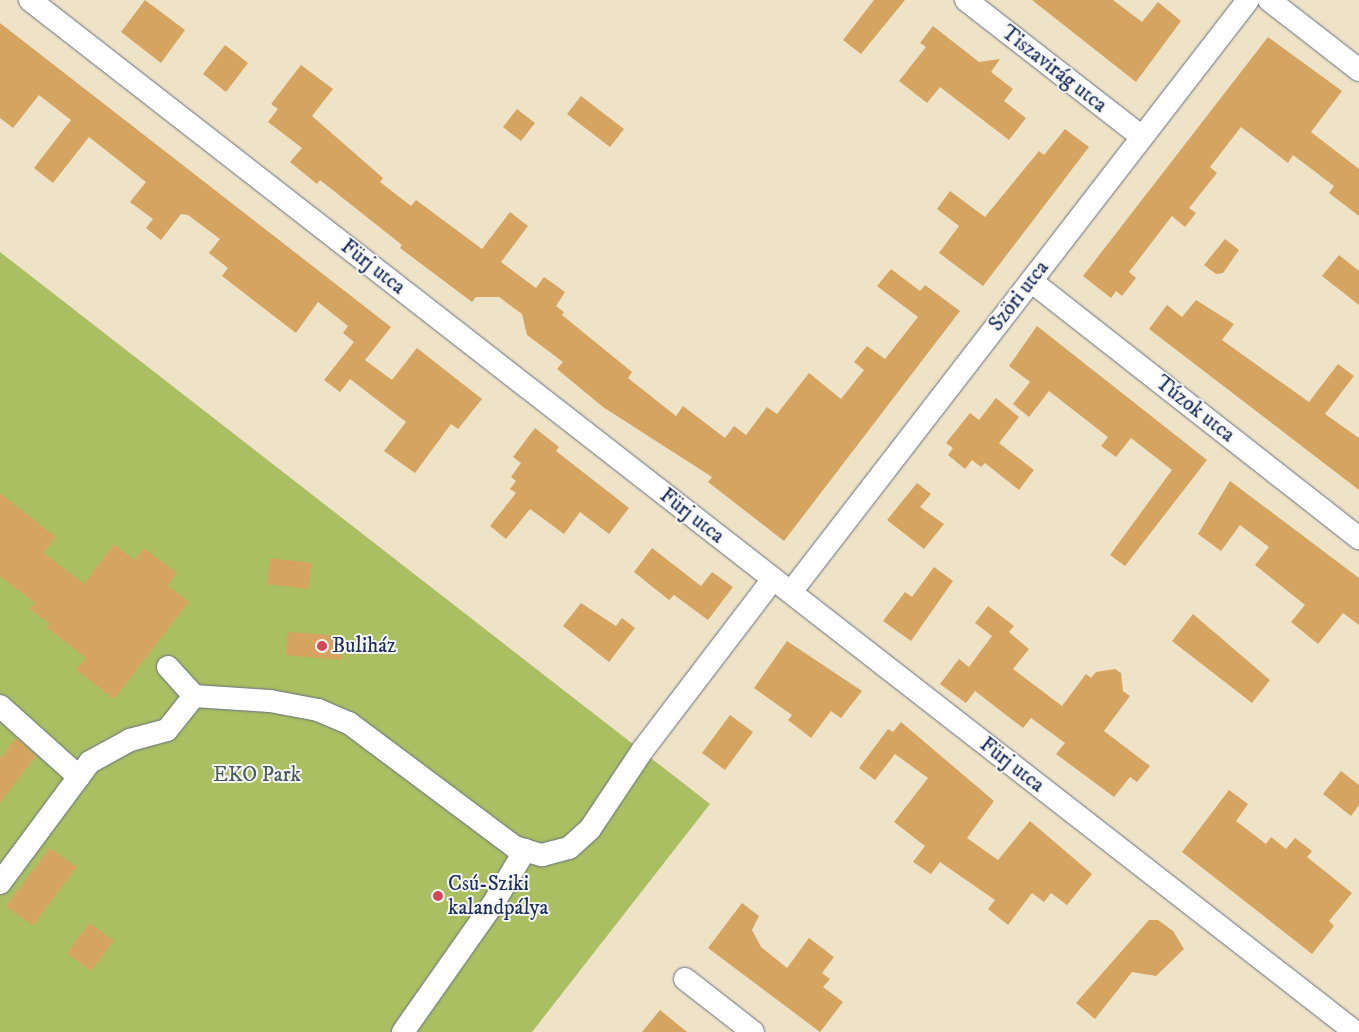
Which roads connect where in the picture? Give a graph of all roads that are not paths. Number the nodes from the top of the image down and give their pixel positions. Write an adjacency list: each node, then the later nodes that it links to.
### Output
1 (30, 0): 9 (street, Fürj utca)
2 (966, 0): 6 (street, Tiszavirág utca)
3 (1248, 0): 6 (street, Szöri utca)
4 (1269, 0): 5 (street)
5 (1359, 70)
6 (1142, 138): 7 (street, Szöri utca)
7 (1032, 281): 8 (street, Túzok utca); 10 (street, Szöri utca)
8 (1359, 538)
9 (773, 579): 10 (street, Fürj utca); 15 (street)
10 (791, 592): 20 (street, Fürj utca)
11 (168, 667): 12 (street)
12 (194, 696): 14 (street); 15 (street)
13 (0, 706): 14 (street)
14 (79, 776): 16 (street)
15 (525, 850): 18 (street)
16 (0, 883)
17 (685, 979): 19 (street)
18 (403, 1032)
19 (753, 1032)
20 (1355, 1032)

